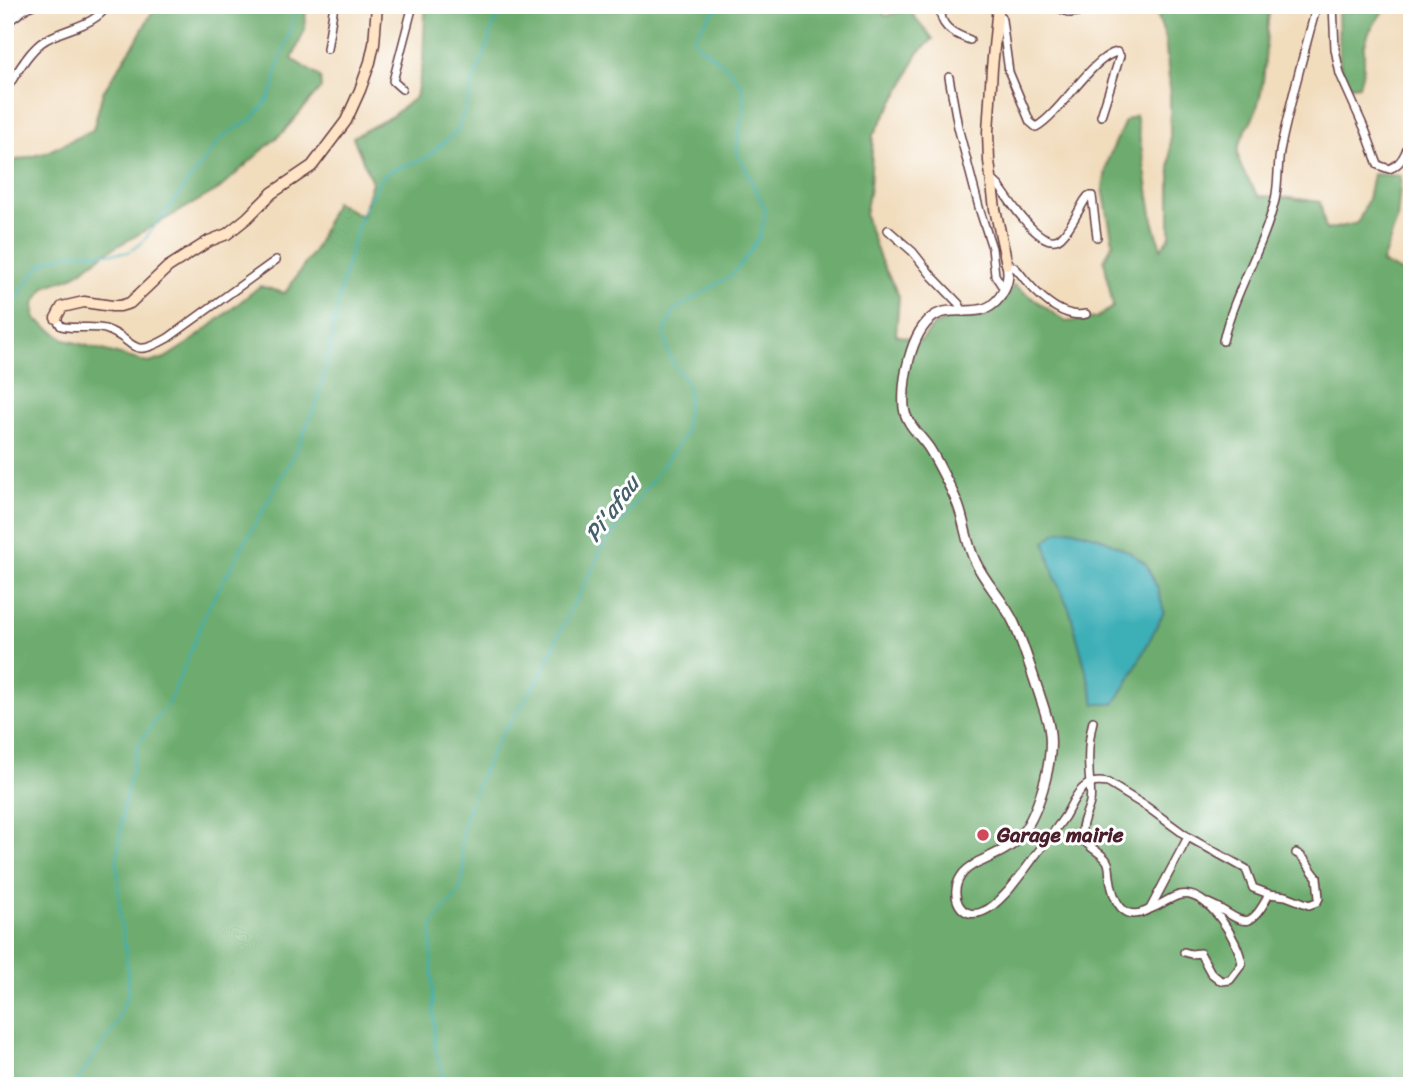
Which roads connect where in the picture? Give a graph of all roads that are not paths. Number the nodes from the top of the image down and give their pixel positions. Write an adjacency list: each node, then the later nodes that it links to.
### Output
1 (33, 5): 12 (street)
2 (108, 5): 17 (street)
3 (334, 5): 14 (street)
4 (377, 5): 28 (main road)
5 (413, 5): 16 (street)
6 (947, 5): 13 (street)
7 (1052, 5): 11 (street)
8 (1317, 5): 29 (street)
9 (1333, 5): 19 (street)
10 (998, 7): 18 (street); 20 (main road)
11 (1099, 9)
12 (5, 24)
13 (970, 40)
14 (327, 49)
15 (949, 77): 25 (street)
16 (402, 89)
17 (5, 92)
18 (1101, 116)
19 (1412, 127)
20 (990, 179): 22 (street); 24 (main road)
21 (888, 230): 26 (street)
22 (1097, 237)
23 (276, 260): 28 (street)
24 (1007, 264): 25 (street); 27 (street)
25 (1004, 289): 26 (street)
26 (963, 312): 34 (street)
27 (1086, 314)
28 (56, 318)
29 (1223, 341)
30 (1093, 721): 31 (street)
31 (1088, 785): 32 (street); 34 (street); 37 (street)
32 (1188, 837): 35 (street); 37 (street)
33 (1296, 853): 35 (street)
34 (977, 863)
35 (1269, 894): 36 (street)
36 (1197, 899): 37 (street); 38 (street)
37 (1150, 909)
38 (1184, 952)

